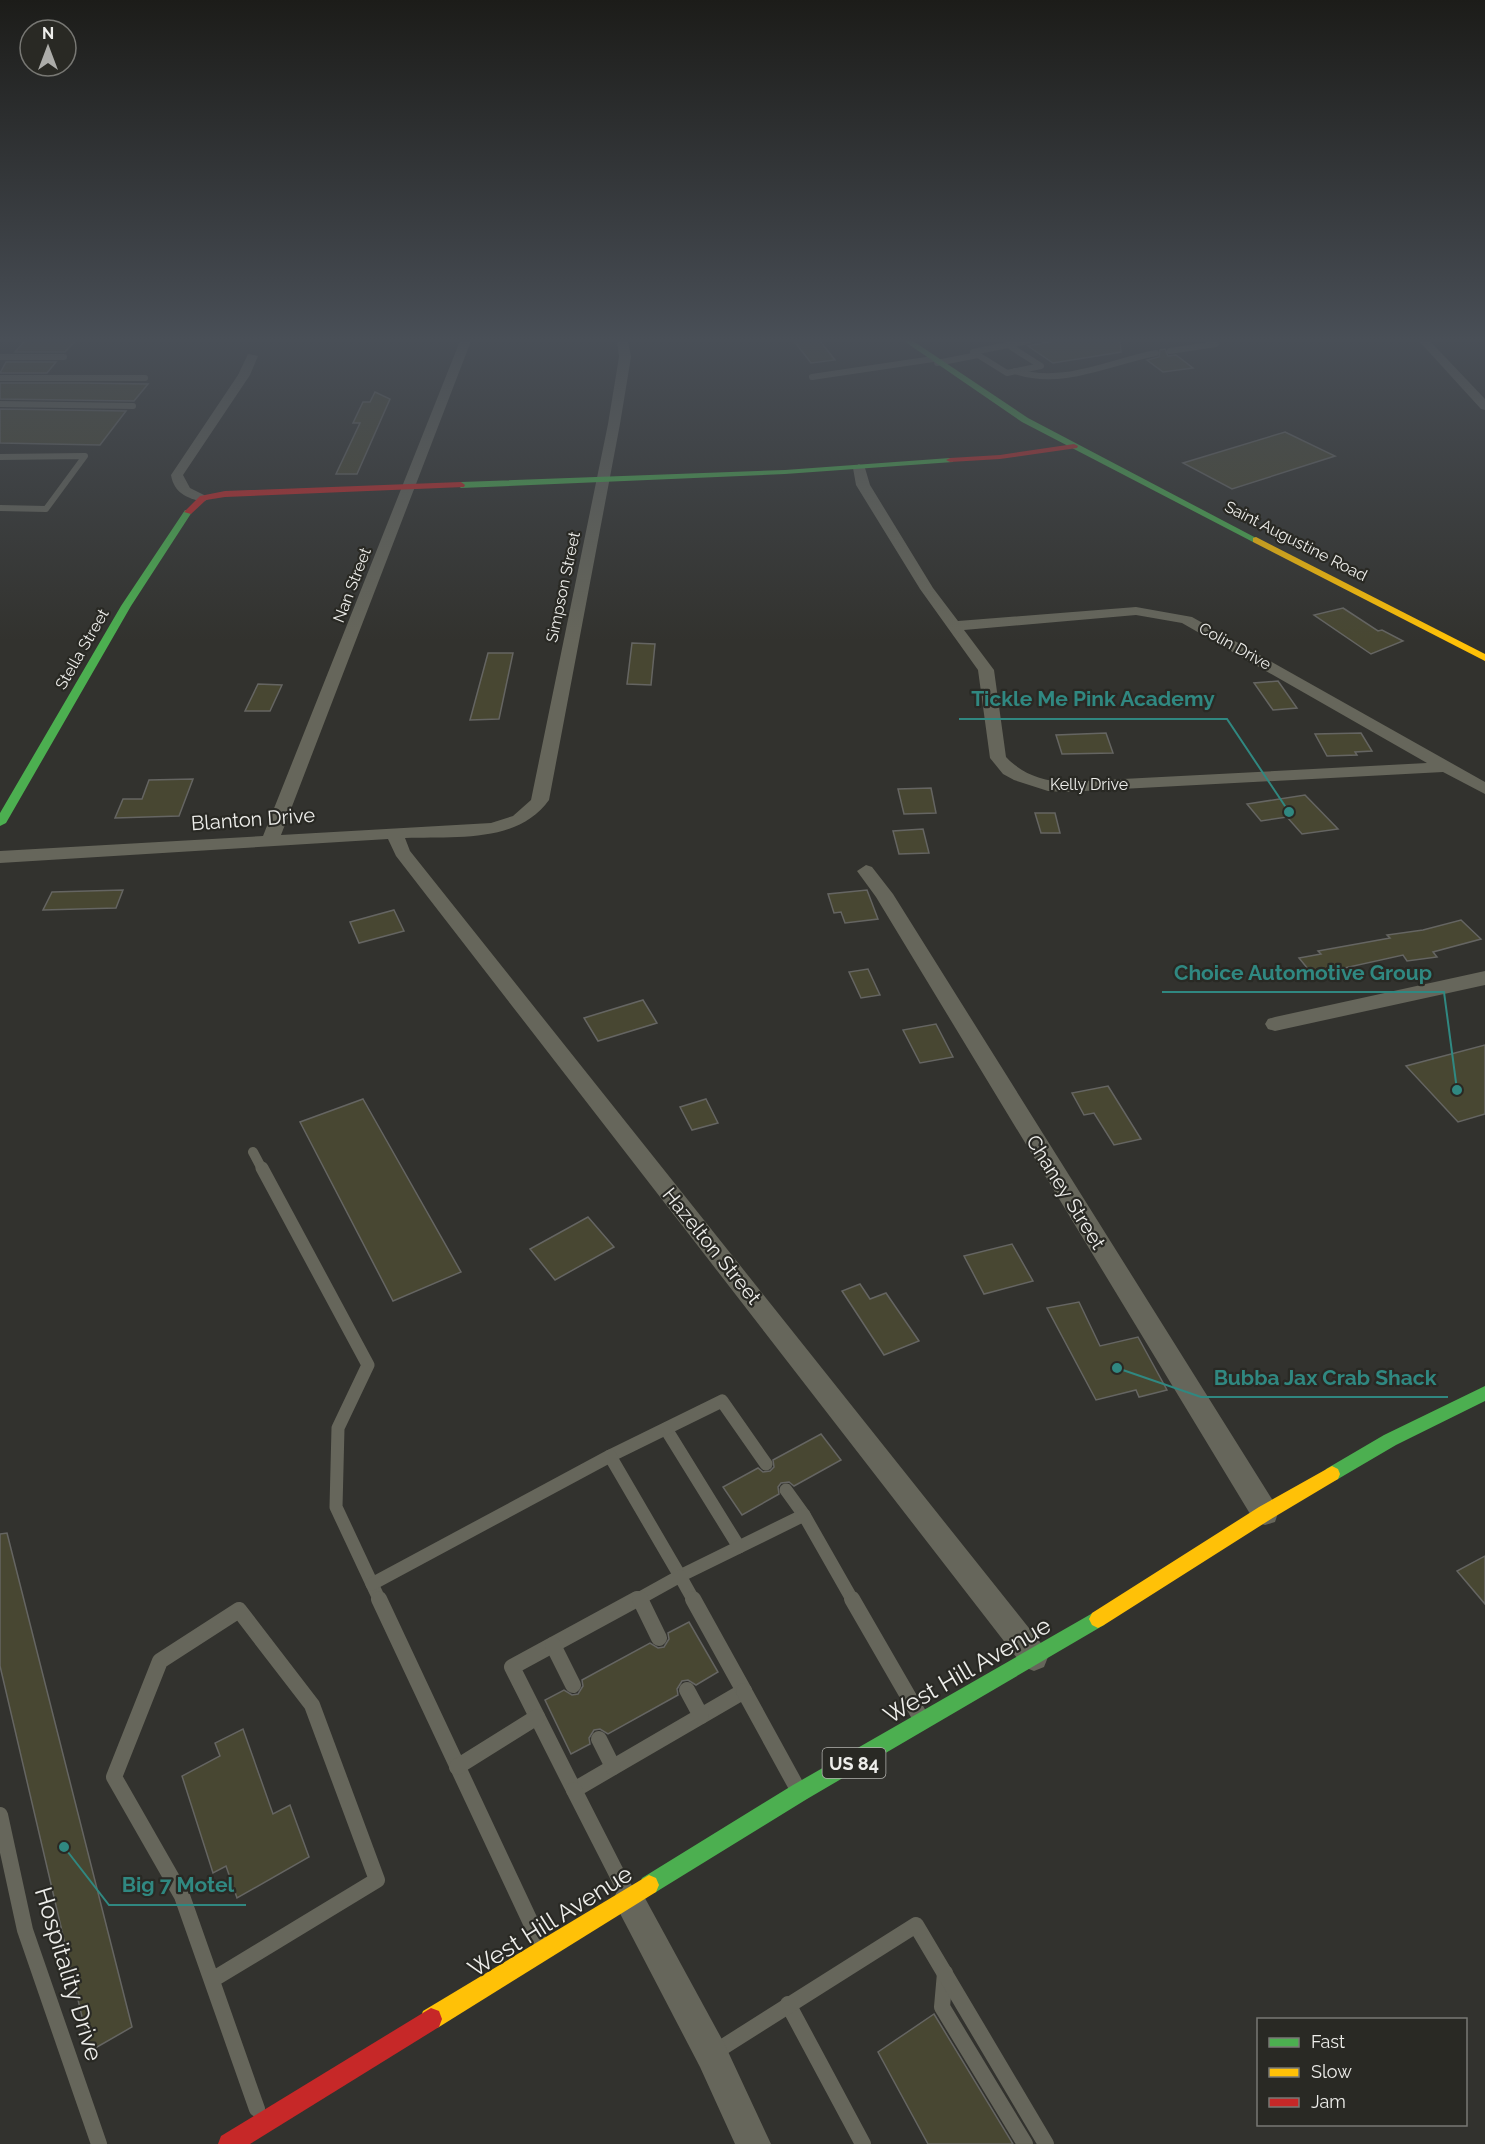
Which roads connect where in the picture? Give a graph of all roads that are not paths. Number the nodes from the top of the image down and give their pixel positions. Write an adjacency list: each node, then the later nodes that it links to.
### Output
1 (200, 441): 10 (street)
2 (426, 441): 9 (street, Nan Street)
3 (610, 441): 8 (street, Simpson Street)
4 (1065, 441): 5 (main road, Saint Augustine Road)
5 (1074, 446): 7 (main road); 13 (main road, Saint Augustine Road)
6 (0, 457): 11 (lane)
7 (859, 468): 8 (main road); 12 (street, Kelly Drive)
8 (603, 479): 9 (main road); 17 (street, Simpson Street)
9 (408, 487): 10 (main road); 19 (street, Nan Street)
10 (202, 498): 16 (main road, Stella Street)
11 (0, 508)
12 (956, 626): 14 (street, Colin Drive); 14 (street, Kelly Drive)
13 (1485, 658)
14 (1446, 767): 15 (street, Colin Drive)
15 (1485, 789)
16 (0, 824)
17 (509, 824): 18 (street, Blanton Drive)
18 (394, 834): 19 (street, Blanton Drive); 38 (street, Hazelton Street)
19 (270, 841): 20 (street, Blanton Drive)
20 (0, 857)
21 (866, 871): 30 (street, Chaney Street)
22 (1485, 978): 23 (street)
23 (1275, 1024)
24 (253, 1152): 34 (lane)
25 (1485, 1393): 30 (main road, West Hill Avenue / US 84)
26 (666, 1429): 27 (lane); 28 (lane); 32 (lane)
27 (610, 1456): 33 (lane); 34 (lane)
28 (766, 1464)
29 (786, 1490): 31 (lane)
30 (1265, 1513): 38 (main road, West Hill Avenue / US 84)
31 (804, 1515): 32 (lane); 44 (lane)
32 (739, 1547): 33 (lane)
33 (680, 1576): 35 (lane); 41 (lane)
34 (372, 1584): 46 (lane)
35 (639, 1598): 36 (lane); 37 (lane)
36 (659, 1638)
37 (553, 1645): 39 (lane); 43 (lane)
38 (1034, 1657): 44 (main road, West Hill Avenue / US 84)
39 (573, 1685)
40 (687, 1690): 42 (lane)
41 (744, 1691): 42 (lane); 49 (lane)
42 (701, 1716): 47 (lane)
43 (537, 1717): 46 (lane); 48 (lane)
44 (923, 1721): 49 (main road, West Hill Avenue / US 84)
45 (599, 1739): 47 (lane)
46 (457, 1767): 52 (lane)
47 (613, 1767): 48 (lane)
48 (574, 1790): 51 (lane)
49 (800, 1792): 51 (main road, West Hill Avenue / US 84)
50 (0, 1815): 58 (lane, Hospitality Drive)
51 (629, 1900): 52 (main road, West Hill Avenue / US 84); 56 (street)
52 (544, 1952): 57 (main road, West Hill Avenue / US 84)
53 (945, 1972): 55 (lane); 62 (lane); 63 (lane)
54 (212, 1980): 54 (lane); 57 (lane)
55 (788, 2004): 56 (lane); 61 (lane)
56 (712, 2055): 60 (street)
57 (262, 2124): 59 (main road, West Hill Avenue / US 84)
58 (99, 2144)
59 (230, 2144)
60 (753, 2144)
61 (863, 2144)
62 (1025, 2144)
63 (1046, 2144)

